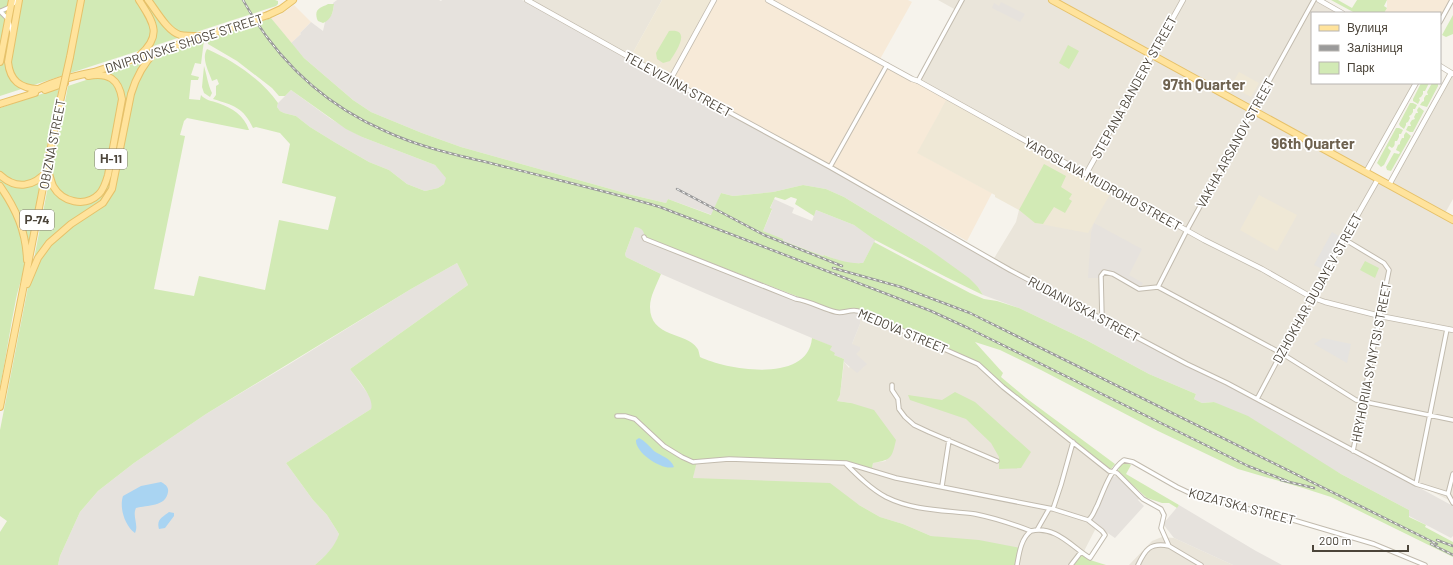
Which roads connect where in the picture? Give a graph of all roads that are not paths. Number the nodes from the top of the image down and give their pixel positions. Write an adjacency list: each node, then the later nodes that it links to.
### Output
1 (18, 0): 15 (street); 20 (main road)
2 (81, 0): 39 (main road, OBIZNA STREET, bridge)
3 (139, 0): 24 (main road)
4 (148, 0): 21 (main road)
5 (293, 0): 21 (main road, DNIPROVSKE SHOSE STREET, bridge)
6 (527, 0): 31 (street, TELEVIZIINA STREET)
7 (714, 0): 31 (street)
8 (768, 0): 26 (street, YAROSLAVA MUDROHO STREET)
9 (962, 0): 32 (street)
10 (1052, 0): 23 (main road)
11 (1183, 0): 23 (street, STEPANA BANDERY STREET)
12 (1314, 0): 37 (street, VAKHA ARSANOV STREET)
13 (1319, 0): 17 (street)
14 (1452, 0): 19 (street)
15 (11, 3): 16 (street); 18 (main road)
16 (1, 11): 18 (street)
17 (1340, 12)
18 (8, 19): 20 (street); 25 (main road)
19 (1441, 20)
20 (13, 36): 34 (main road)
21 (202, 36): 22 (main road, DNIPROVSKE SHOSE STREET)
22 (156, 51): 24 (main road, DNIPROVSKE SHOSE STREET); 53 (main road)
23 (1152, 55): 37 (main road); 41 (street, STEPANA BANDERY STREET)
24 (137, 58): 28 (main road, DNIPROVSKE SHOSE STREET)
25 (0, 62)
26 (887, 66): 32 (street, YAROSLAVA MUDROHO STREET); 38 (street)
27 (1441, 67): 29 (street)
28 (94, 72): 30 (main road, DNIPROVSKE SHOSE STREET); 34 (main road, DNIPROVSKE SHOSE STREET)
29 (1452, 73): 44 (street)
30 (88, 76): 35 (main road, DNIPROVSKE SHOSE STREET / Н-11); 39 (main road, Н-11)
31 (670, 80): 38 (street, TELEVIZIINA STREET)
32 (918, 81): 41 (street, YAROSLAVA MUDROHO STREET)
33 (1415, 84): 40 (street)
34 (38, 89): 35 (main road, DNIPROVSKE SHOSE STREET)
35 (31, 93): 36 (main road, DNIPROVSKE SHOSE STREET / Н-11)
36 (0, 104)
37 (1253, 110): 40 (main road); 47 (street, VAKHA ARSANOV STREET)
38 (830, 167): 55 (street, RUDANIVSKA STREET)
39 (48, 169): 42 (main road); 50 (main road, OBIZNA STREET / Р-74)
40 (1366, 172): 43 (main road)
41 (1086, 174): 47 (street, YAROSLAVA MUDROHO STREET)
42 (0, 175)
43 (1378, 179): 44 (main road); 49 (street, DZHOKHAR DUDAYEV STREET)
44 (1389, 185): 46 (main road)
45 (0, 186): 50 (main road)
46 (1453, 220)
47 (1187, 230): 51 (street, VAKHA ARSANOV STREET); 52 (street, YAROSLAVA MUDROHO STREET)
48 (644, 237): 67 (street, MEDOVA STREET)
49 (1344, 239): 52 (street, DZHOKHAR DUDAYEV STREET); 54 (street, HRYHORIIA SYNYTSI STREET)
50 (27, 271): 53 (main road, OBIZNA STREET / Р-74)
51 (1158, 287): 55 (street); 58 (street)
52 (1311, 297): 54 (street, YAROSLAVA MUDROHO STREET); 58 (street, DZHOKHAR DUDAYEV STREET)
53 (21, 300): 62 (main road, OBIZNA STREET / Р-74)
54 (1380, 316): 56 (street, YAROSLAVA MUDROHO STREET); 61 (street, HRYHORIIA SYNYTSI STREET)
55 (1102, 318): 60 (street, RUDANIVSKA STREET)
56 (1447, 329): 57 (street, YAROSLAVA MUDROHO STREET); 64 (street)
57 (1453, 330)
58 (1281, 353): 60 (street, DZHOKHAR DUDAYEV STREET); 61 (street)
59 (892, 385): 66 (street)
60 (1257, 399): 68 (street, RUDANIVSKA STREET)
61 (1364, 402): 64 (street); 68 (street, HRYHORIIA SYNYTSI STREET)
62 (0, 407)
63 (617, 416): 70 (street)
64 (1430, 416): 65 (street); 73 (street)
65 (1453, 420)
66 (949, 440): 69 (street); 74 (street)
67 (1073, 442): 71 (street, MEDOVA STREET); 77 (street)
68 (1353, 450): 73 (street, RUDANIVSKA STREET)
69 (997, 461)
70 (846, 463): 74 (street); 80 (street)
71 (1113, 472): 78 (street); 81 (street, MEDOVA STREET); 87 (street, KOZATSKA STREET)
72 (1453, 474): 75 (street)
73 (1416, 484): 75 (street, RUDANIVSKA STREET)
74 (942, 486): 77 (street)
75 (1448, 494): 76 (street)
76 (1453, 503)
77 (1051, 509): 78 (street); 79 (street)
78 (1088, 520): 82 (street)
79 (1037, 530): 80 (street); 82 (street)
80 (1031, 531): 83 (street)
81 (1169, 546): 85 (street); 86 (street)
82 (1081, 552): 84 (street)
83 (1017, 565)
84 (1071, 565)
85 (1138, 565)
86 (1200, 565)
87 (1425, 565)

